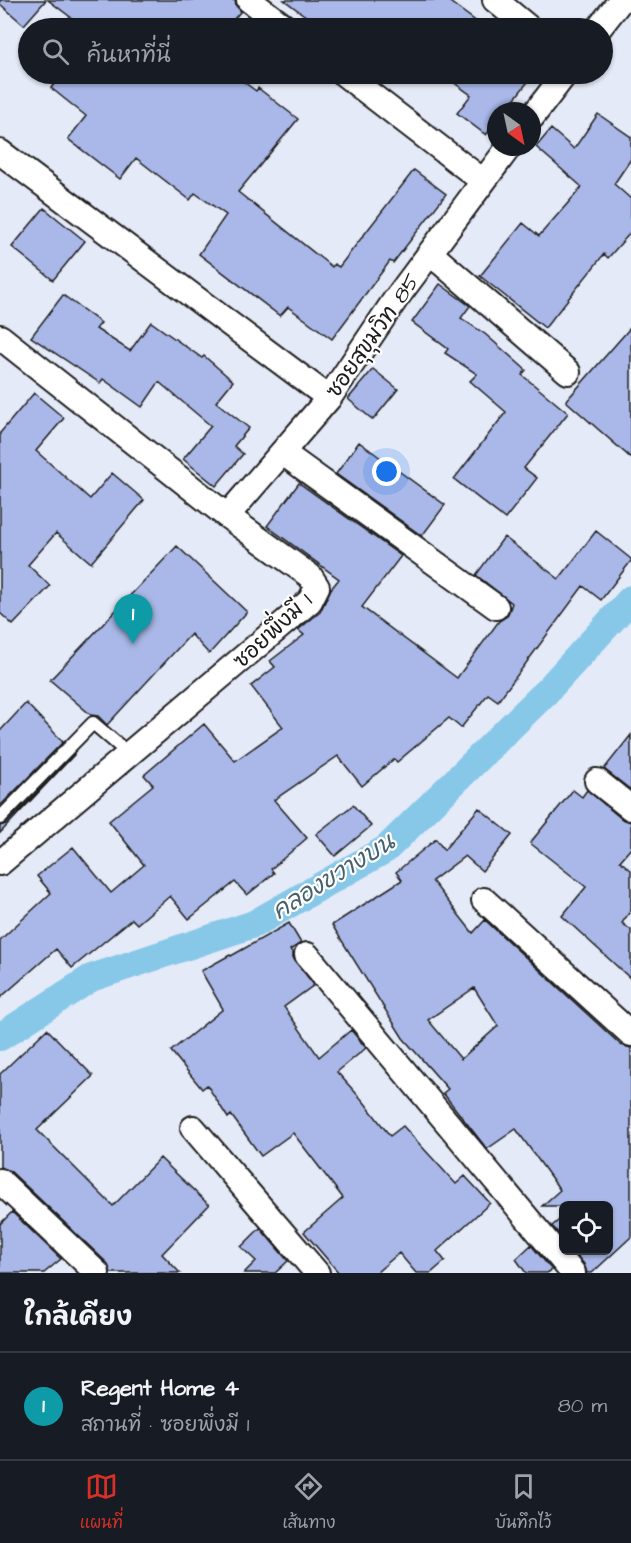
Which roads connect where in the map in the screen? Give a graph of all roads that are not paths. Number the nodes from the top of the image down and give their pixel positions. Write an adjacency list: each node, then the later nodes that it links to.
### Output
1 (249, 0): 4 (street)
2 (495, 0): 5 (street)
3 (621, 0): 6 (street)
4 (273, 18)
5 (517, 18)
6 (607, 18)
7 (357, 84): 12 (street)
8 (557, 84): 9 (street)
9 (541, 105)
10 (0, 152): 16 (street)
11 (502, 156): 12 (street, ซอยสุขุมวิท 85)
12 (483, 181): 13 (street, ซอยสุขุมวิท 85)
13 (430, 253): 15 (street); 16 (street, ซอยสุขุมวิท 85)
14 (0, 337): 18 (street, ซอยพึ่งมี 1)
15 (568, 372)
16 (329, 398): 17 (street, ซอยสุขุมวิท 85)
17 (283, 453): 18 (street, ซอยสุขุมวิท 85); 19 (street)
18 (226, 516): 20 (street, ซอยพึ่งมี 1)
19 (496, 607)
20 (130, 755): 23 (lane); 24 (street, ซอยพึ่งมี 1)
21 (597, 781): 22 (street)
22 (631, 808)
23 (0, 818)
24 (0, 863)
25 (484, 900): 27 (street)
26 (307, 955): 32 (street)
27 (631, 1034)
28 (193, 1128): 31 (street)
29 (0, 1181): 30 (street)
30 (97, 1273)
31 (317, 1273)
32 (573, 1273)

